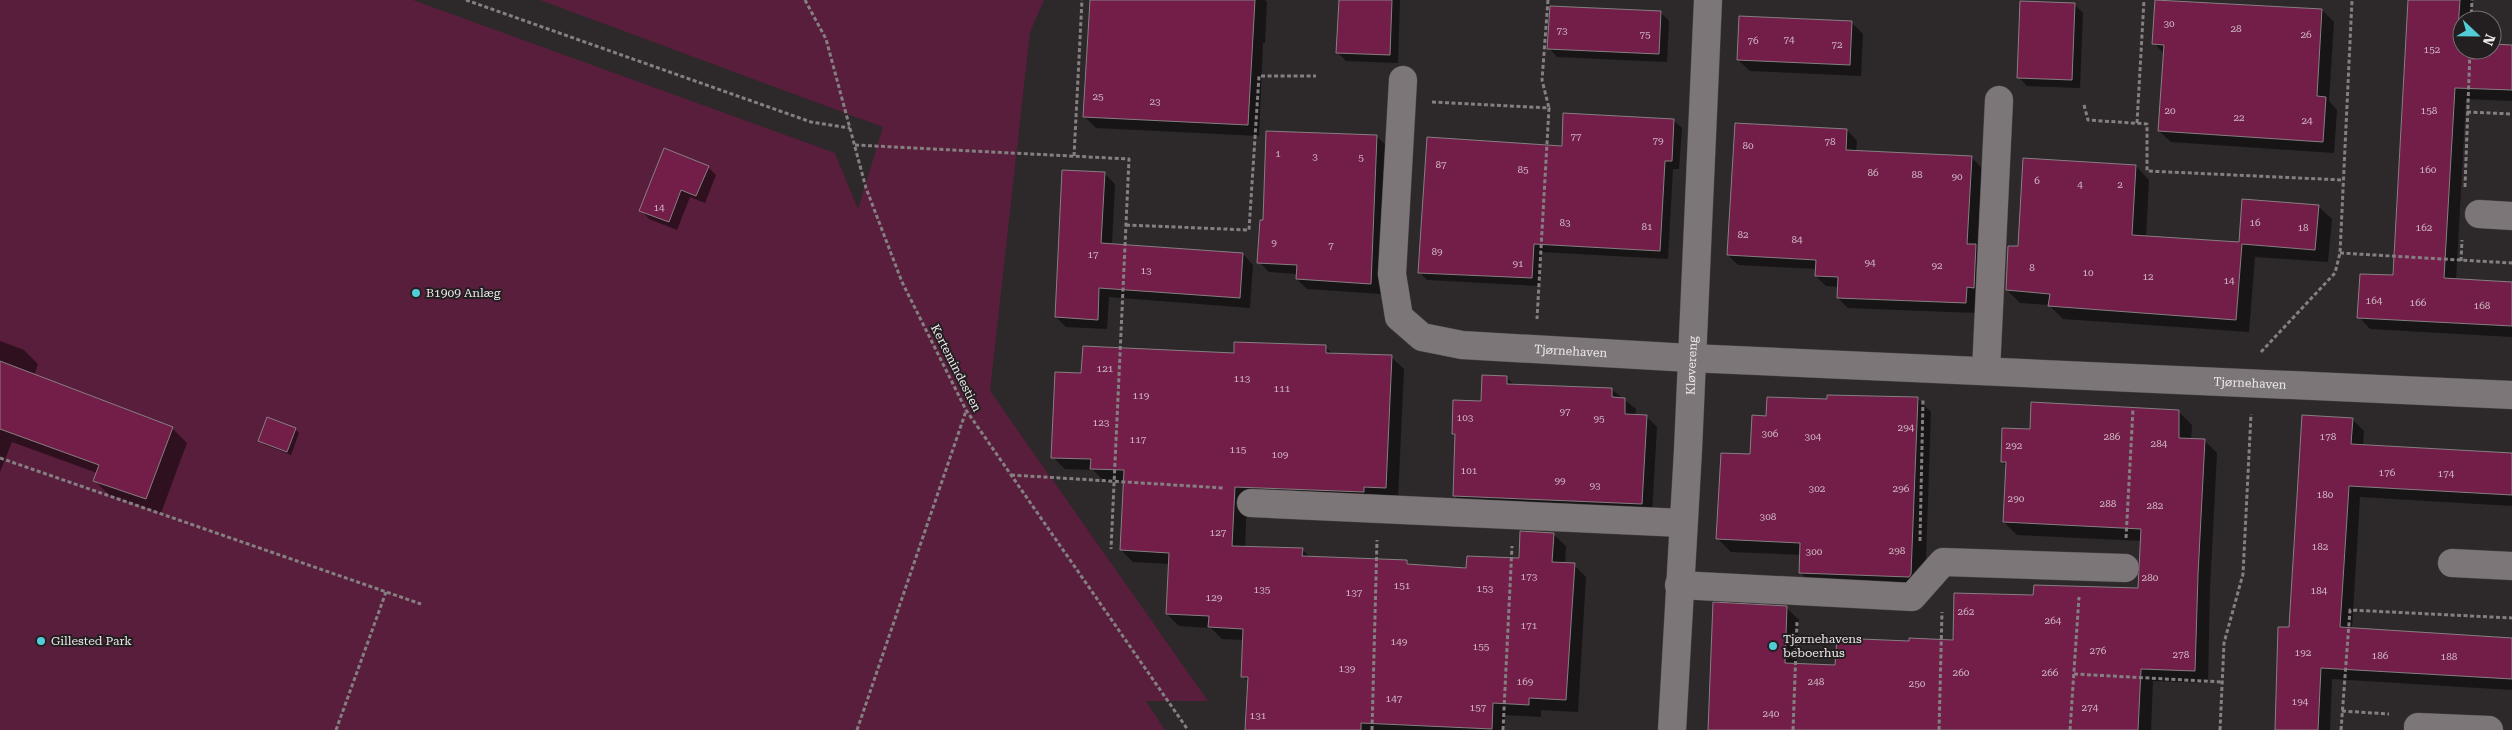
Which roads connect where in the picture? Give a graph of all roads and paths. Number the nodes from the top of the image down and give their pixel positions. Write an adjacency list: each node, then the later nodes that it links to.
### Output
1 (466, 0): 16 (path)
2 (805, 0): 16 (path, Kertemindestien)
3 (1082, 0): 18 (path)
4 (1548, 0): 12 (path)
5 (1708, 0): 27 (street, Kløvereng)
6 (2144, 0): 15 (path)
7 (2470, 60): 13 (path)
8 (1316, 76): 22 (path)
9 (1402, 91): 12 (path); 26 (street, Tjørnehaven)
10 (1999, 100): 29 (street)
11 (2084, 105): 15 (path)
12 (1549, 108): 26 (path)
13 (2468, 112): 14 (path); 20 (path)
14 (2512, 114)
15 (2137, 123): 19 (path)
16 (850, 128): 17 (path, Kertemindestien)
17 (855, 145): 18 (path); 32 (path, Kertemindestien)
18 (1074, 156): 22 (path)
19 (2343, 180)
20 (2469, 215): 21 (street); 24 (path)
21 (2512, 216)
22 (1126, 225): 35 (path)
23 (2340, 253): 24 (path)
24 (2461, 261): 25 (path)
25 (2512, 263)
26 (1535, 349): 27 (street, Tjørnehaven)
27 (1690, 358): 28 (street, Tjørnehaven); 39 (street, Kløvereng)
28 (1923, 369): 29 (street, Tjørnehaven); 46 (path)
29 (1986, 371): 30 (street, Tjørnehaven)
30 (2134, 378): 31 (street, Tjørnehaven); 44 (path)
31 (2512, 395)
32 (966, 410): 34 (path, Kertemindestien); 57 (path)
33 (0, 458): 48 (path)
34 (1011, 475): 35 (path); 58 (path, Kertemindestien)
35 (1114, 480): 36 (path); 40 (path)
36 (1251, 503): 37 (street)
37 (1377, 509): 38 (street); 59 (path)
38 (1514, 515): 39 (street); 60 (path)
39 (1682, 523): 45 (street, Kløvereng)
40 (1111, 549)
41 (2452, 563): 42 (street)
42 (2512, 566)
43 (2081, 567): 44 (street); 46 (street); 52 (path)
44 (2125, 568)
45 (1679, 585): 47 (street); 61 (street, Kløvereng)
46 (1919, 589): 47 (street)
47 (1799, 591): 62 (path)
48 (386, 592): 49 (path); 56 (path)
49 (421, 604)
50 (1942, 611): 63 (path)
51 (2512, 618): 54 (path)
52 (2074, 674): 53 (path); 64 (path)
53 (2222, 682)
54 (2342, 711): 55 (path); 65 (path)
55 (2418, 728): 66 (street)
56 (336, 730)
57 (857, 730)
58 (1188, 730)
59 (1372, 730)
60 (1503, 730)
61 (1672, 730)
62 (1793, 730)
63 (1939, 730)
64 (2070, 730)
65 (2341, 730)
66 (2488, 730)

